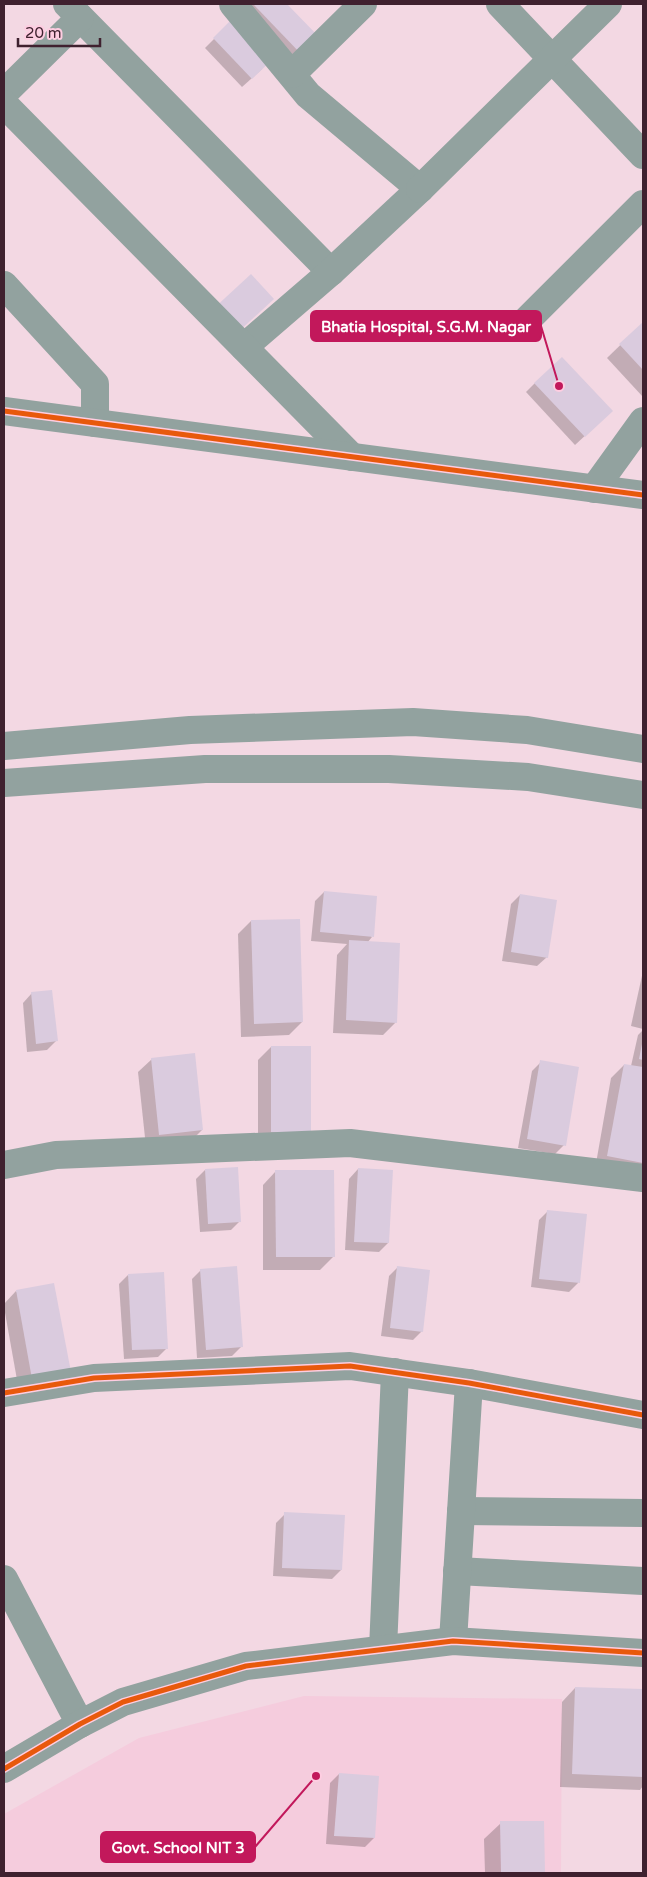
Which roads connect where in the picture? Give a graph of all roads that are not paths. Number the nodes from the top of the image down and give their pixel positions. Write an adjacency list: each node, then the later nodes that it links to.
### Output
1 (233, 4): 7 (street)
2 (363, 4): 7 (street)
3 (500, 4): 6 (street)
4 (608, 4): 6 (street)
5 (74, 11): 8 (street); 13 (street)
6 (552, 58): 10 (street); 11 (street)
7 (292, 74): 11 (street)
8 (4, 93)
9 (4, 104): 16 (street)
10 (643, 154)
11 (420, 188): 13 (street)
12 (643, 204): 15 (street)
13 (332, 272): 16 (street)
14 (4, 285): 19 (street)
15 (524, 323)
16 (244, 347): 20 (street)
17 (4, 411): 19 (street)
18 (643, 421): 21 (street)
19 (95, 423): 20 (street)
20 (352, 457): 21 (street)
21 (594, 489): 22 (street)
22 (643, 495)
23 (4, 746): 24 (street)
24 (643, 749)
25 (4, 783): 26 (street)
26 (643, 795)
27 (4, 1165): 28 (street)
28 (643, 1178)
29 (395, 1372): 30 (street); 31 (street); 39 (street)
30 (469, 1382): 32 (street); 33 (street)
31 (4, 1393)
32 (643, 1415)
33 (461, 1511): 34 (street); 35 (street)
34 (643, 1513)
35 (458, 1570): 37 (street); 38 (street)
36 (4, 1579): 41 (street)
37 (643, 1581)
38 (453, 1641): 39 (street); 40 (street)
39 (383, 1649): 41 (street)
40 (643, 1653)
41 (80, 1724): 42 (street)
42 (4, 1769)

